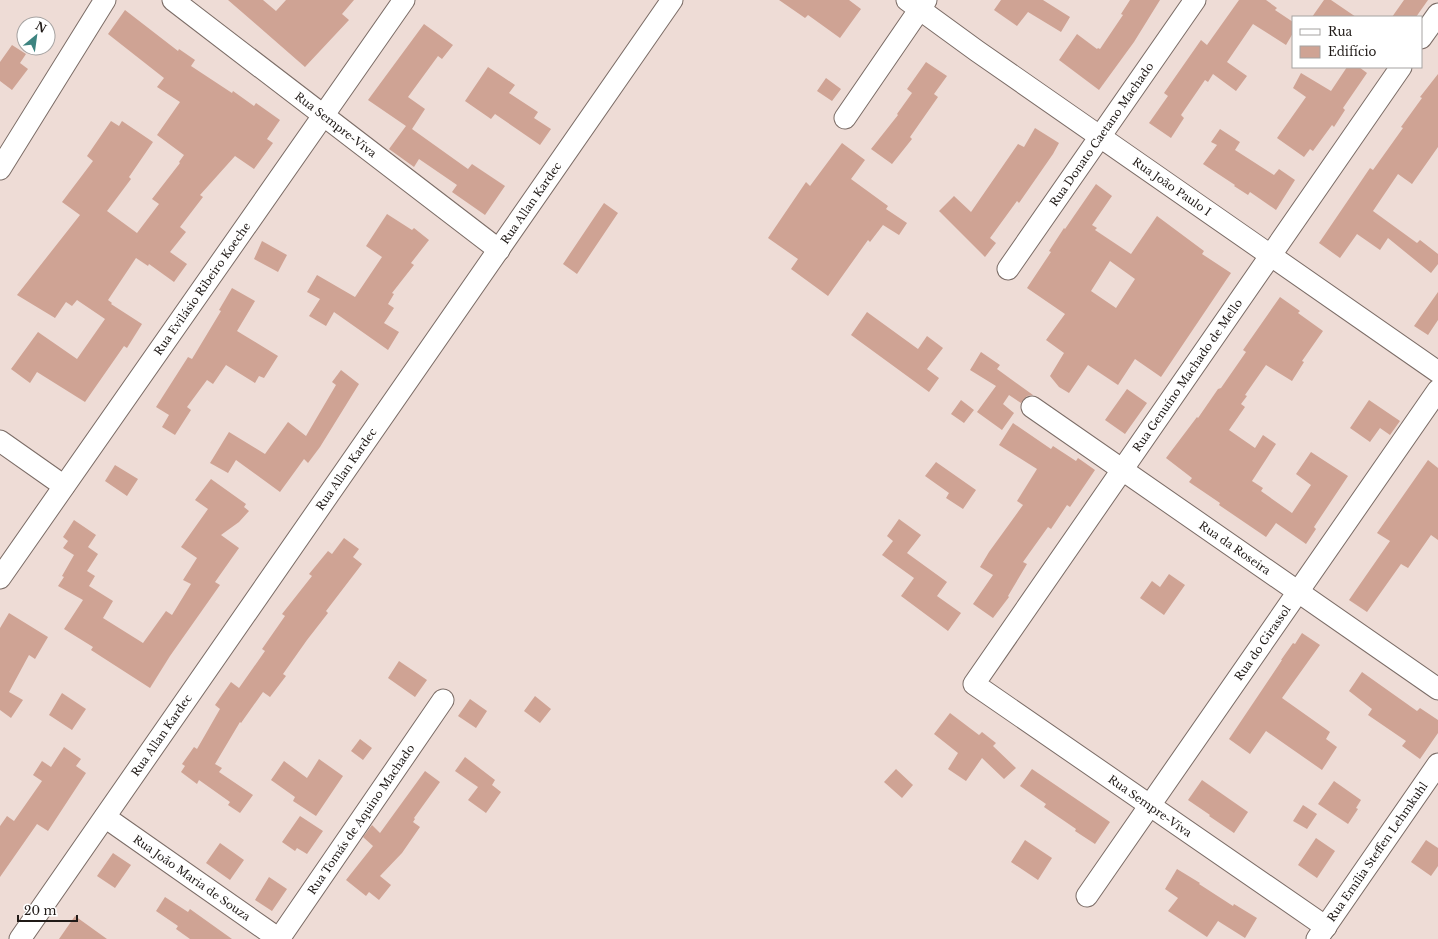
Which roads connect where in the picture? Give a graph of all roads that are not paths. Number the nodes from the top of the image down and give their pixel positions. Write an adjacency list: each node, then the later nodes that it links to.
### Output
1 (105, 0): 13 (street)
2 (173, 0): 10 (street, Rua Sempre-Viva)
3 (404, 0): 10 (street, Rua Evilásio Ribeiro Koeche)
4 (672, 0): 14 (street, Rua Allan Kardec)
5 (1195, 0): 12 (street, Rua Donato Caetano Machado)
6 (918, 3): 11 (street); 12 (street, Rua João Paulo I)
7 (1438, 14): 8 (street)
8 (1422, 37)
9 (1400, 68): 15 (street, Rua Genuíno Machado de Mello)
10 (324, 115): 14 (street, Rua Sempre-Viva); 22 (street, Rua Evilásio Ribeiro Koeche)
11 (845, 118)
12 (1100, 137): 15 (street, Rua João Paulo I); 16 (street, Rua Donato Caetano Machado)
13 (0, 169)
14 (499, 250): 30 (street, Rua Allan Kardec)
15 (1271, 256): 17 (street, Rua João Paulo I); 21 (street, Rua Genuíno Machado de Mello)
16 (1008, 269)
17 (1438, 372)
18 (1438, 390): 24 (street, Rua do Girassol)
19 (1032, 407): 21 (street, Rua da Roseira)
20 (0, 441): 22 (street)
21 (1123, 470): 24 (street, Rua da Roseira); 25 (street, Rua Genuíno Machado de Mello)
22 (64, 486): 23 (street, Rua Evilásio Ribeiro Koeche)
23 (0, 578)
24 (1298, 592): 26 (street, Rua da Roseira); 29 (street, Rua do Girassol)
25 (974, 684): 29 (street, Rua Sempre-Viva)
26 (1438, 688)
27 (443, 700): 34 (street, Rua Tomás de Aquino Machado)
28 (1438, 764): 32 (street, Rua Emília Steffen Lehmkuhl)
29 (1150, 806): 31 (street, Rua do Girassol); 32 (street, Rua Sempre-Viva)
30 (104, 817): 33 (street, Rua Allan Kardec); 34 (street, Rua João Maria de Souza)
31 (1087, 896)
32 (1321, 933)
33 (20, 939)
34 (279, 939)

